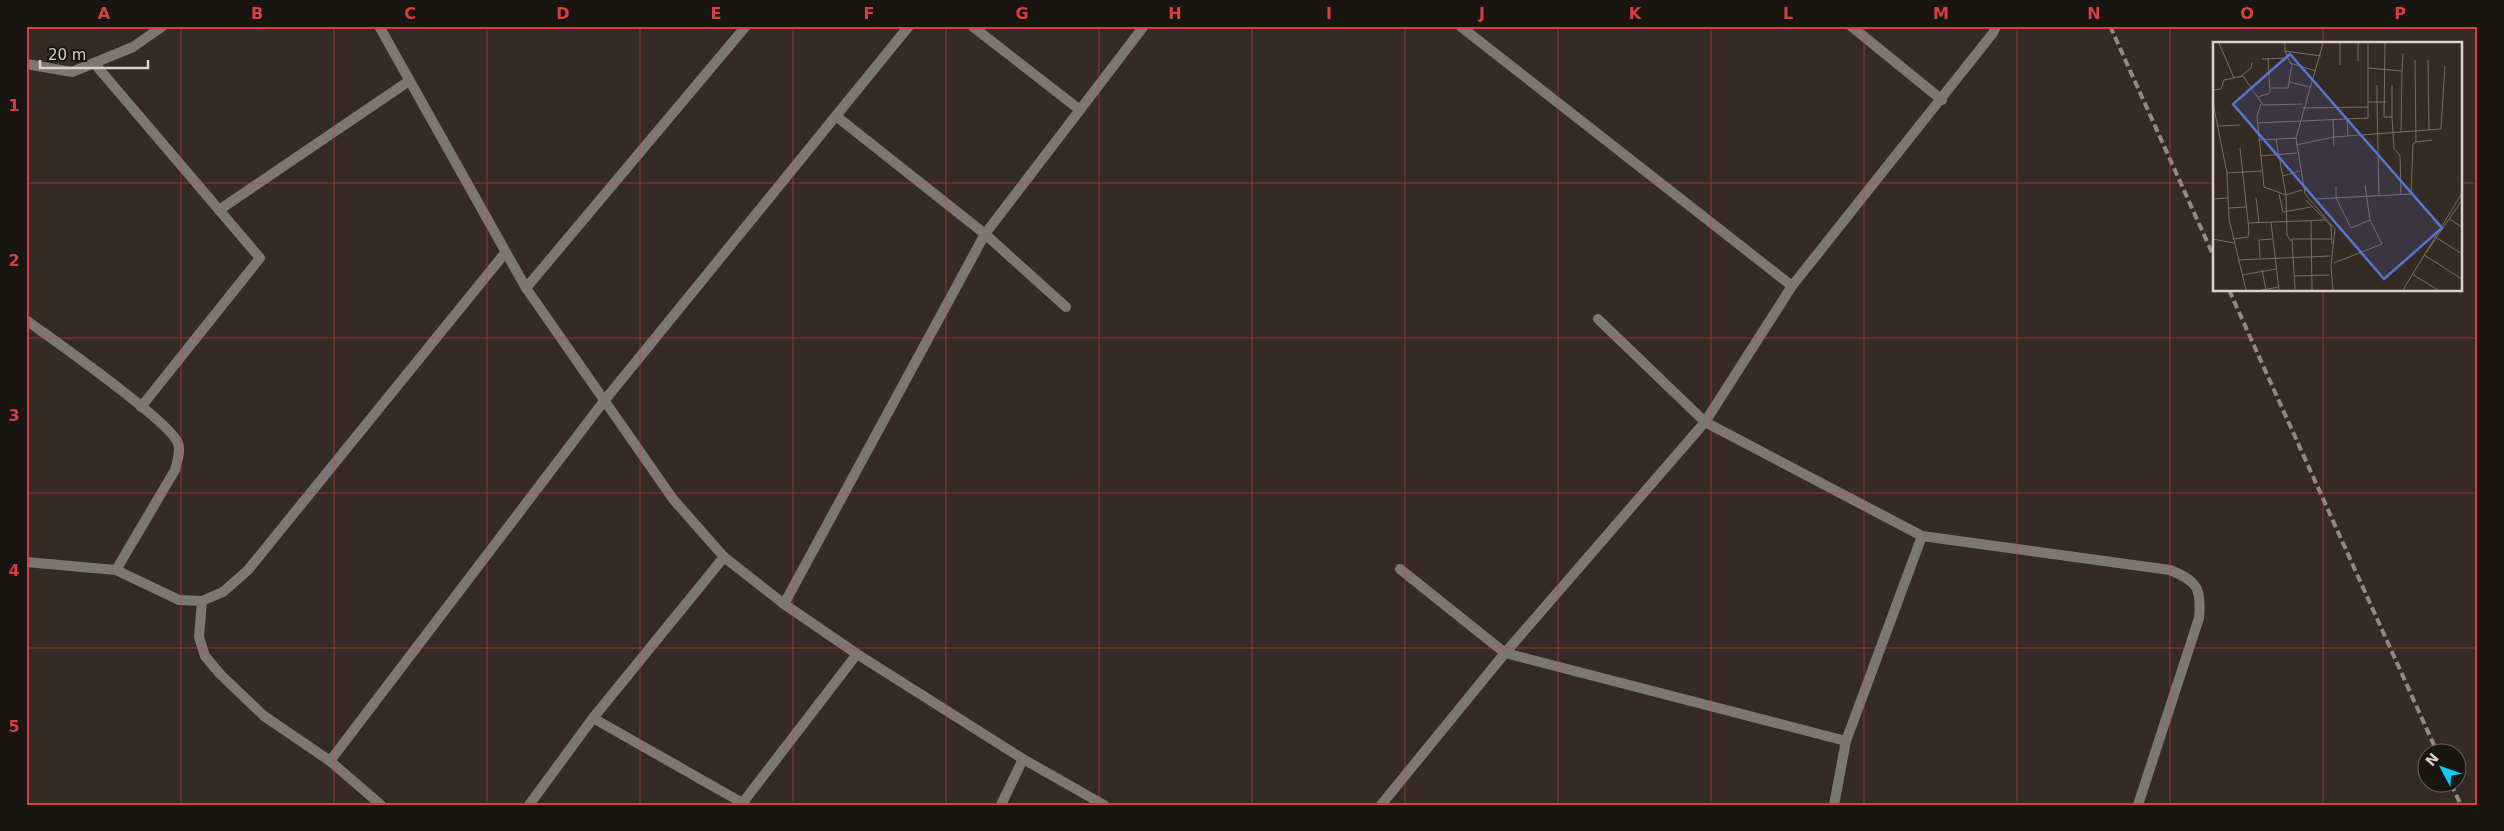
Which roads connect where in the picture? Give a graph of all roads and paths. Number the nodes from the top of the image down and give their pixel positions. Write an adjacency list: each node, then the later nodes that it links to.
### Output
1 (163, 26): 10 (street)
2 (379, 26): 12 (street)
3 (746, 26): 20 (street)
4 (909, 26): 15 (street)
5 (972, 26): 14 (street)
6 (1144, 26): 14 (street)
7 (1460, 26): 19 (street)
8 (1851, 26): 13 (street)
9 (1996, 26): 13 (street)
10 (94, 63): 11 (street); 16 (street)
11 (26, 64)
12 (409, 81): 16 (street); 18 (street)
13 (1942, 100): 19 (street)
14 (1080, 110): 17 (street)
15 (836, 116): 17 (street); 24 (street)
16 (219, 210): 25 (street)
17 (985, 234): 21 (street); 33 (street)
18 (505, 253): 20 (street); 32 (street)
19 (1792, 286): 26 (street)
20 (526, 288): 24 (street)
21 (1066, 307)
22 (1598, 319): 26 (street)
23 (26, 320): 25 (street)
24 (604, 402): 28 (street); 39 (street)
25 (141, 407): 31 (street)
26 (1705, 422): 27 (street); 34 (street)
27 (1922, 536): 37 (street); 47 (street)
28 (724, 557): 33 (street); 36 (street)
29 (26, 562): 31 (street)
30 (1400, 569): 34 (street)
31 (116, 570): 32 (street)
32 (202, 601): 39 (street)
33 (784, 604): 35 (street)
34 (1505, 653): 37 (street); 45 (street)
35 (858, 654): 38 (street); 40 (street)
36 (593, 718): 40 (street); 42 (street)
37 (1846, 741): 46 (street)
38 (1023, 759): 43 (street); 44 (street)
39 (330, 761): 41 (street)
40 (743, 804)
41 (381, 805)
42 (529, 805)
43 (1001, 805)
44 (1104, 805)
45 (1381, 805)
46 (1834, 805)
47 (2138, 805)

